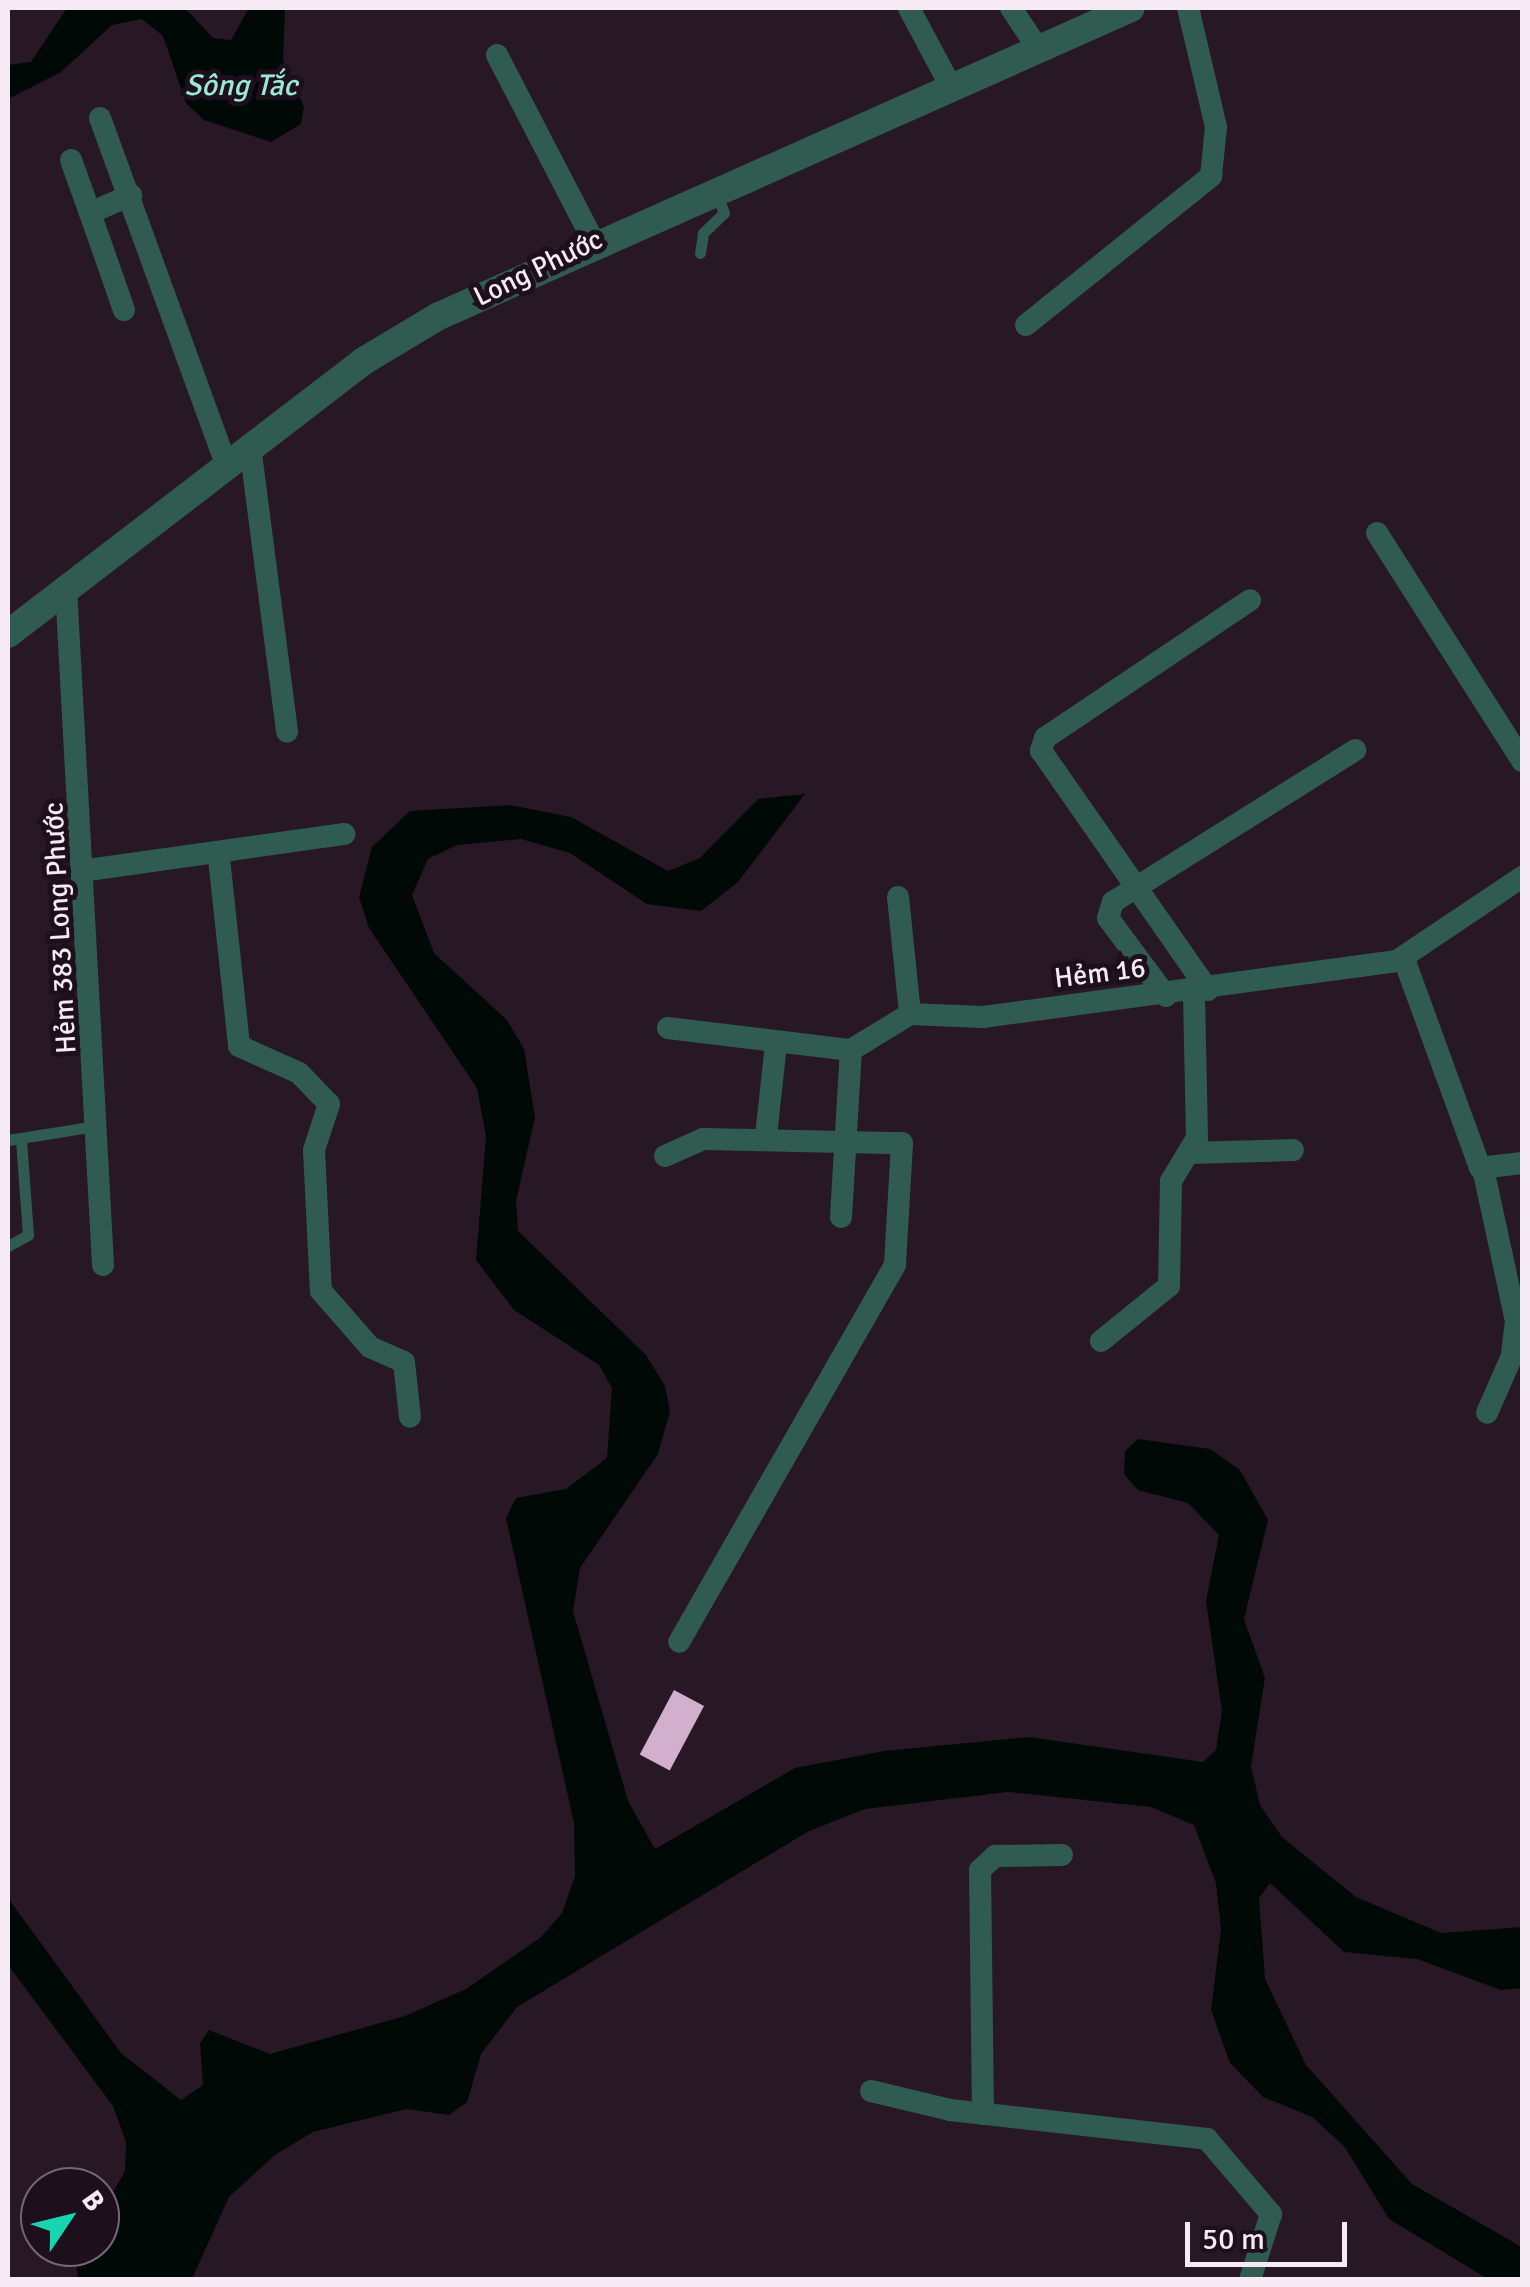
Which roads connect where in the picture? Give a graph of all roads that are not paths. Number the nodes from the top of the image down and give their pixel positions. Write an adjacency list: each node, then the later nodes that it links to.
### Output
1 (909, 8): 7 (street)
2 (1011, 8): 5 (street)
3 (1131, 8): 5 (street, Long Phước)
4 (1188, 8): 16 (street)
5 (1038, 47): 7 (street, Long Phước)
6 (497, 55): 13 (street)
7 (950, 85): 10 (street, Long Phước)
8 (100, 118): 11 (street)
9 (71, 160): 12 (street)
10 (713, 186): 13 (street, Long Phước); 14 (lane)
11 (131, 195): 12 (street); 18 (street)
12 (90, 213): 15 (street)
13 (592, 240): 17 (street, Long Phước)
14 (700, 254)
15 (124, 310)
16 (1026, 325)
17 (250, 446): 18 (street, Long Phước); 23 (street)
18 (226, 464): 20 (street, Long Phước)
19 (1377, 532): 25 (street)
20 (66, 588): 22 (street, Long Phước); 28 (street, Hẻm 383 Long Phước)
21 (1250, 600): 30 (street)
22 (8, 634)
23 (287, 732)
24 (1355, 750): 30 (street)
25 (1522, 762)
26 (344, 834): 27 (street)
27 (219, 858): 28 (street); 53 (street)
28 (88, 870): 39 (street, Hẻm 383 Long Phước)
29 (1522, 877): 32 (street, Hẻm 16)
30 (1138, 882): 33 (street); 34 (street)
31 (898, 897): 35 (street)
32 (1404, 959): 33 (street, Hẻm 16); 47 (street)
33 (1201, 990): 34 (street, Hẻm 16); 44 (street)
34 (1166, 996): 35 (street, Hẻm 16)
35 (910, 1014): 38 (street)
36 (668, 1028): 37 (street)
37 (776, 1044): 38 (street); 40 (street)
38 (852, 1050): 41 (street)
39 (99, 1126): 42 (lane); 50 (street, Hẻm 383 Long Phước)
40 (766, 1136): 41 (street); 45 (street)
41 (846, 1138): 48 (street); 54 (street)
42 (14, 1140): 49 (lane)
43 (1293, 1150): 44 (street)
44 (1188, 1153): 51 (street)
45 (665, 1156)
46 (1522, 1163): 47 (street)
47 (1484, 1172): 52 (street)
48 (841, 1217)
49 (8, 1246)
50 (103, 1265)
51 (1101, 1341)
52 (1487, 1414)
53 (410, 1417)
54 (679, 1642)
55 (1062, 1855): 57 (street)
56 (871, 2092): 57 (street)
57 (984, 2114): 58 (street)
58 (1250, 2280)

